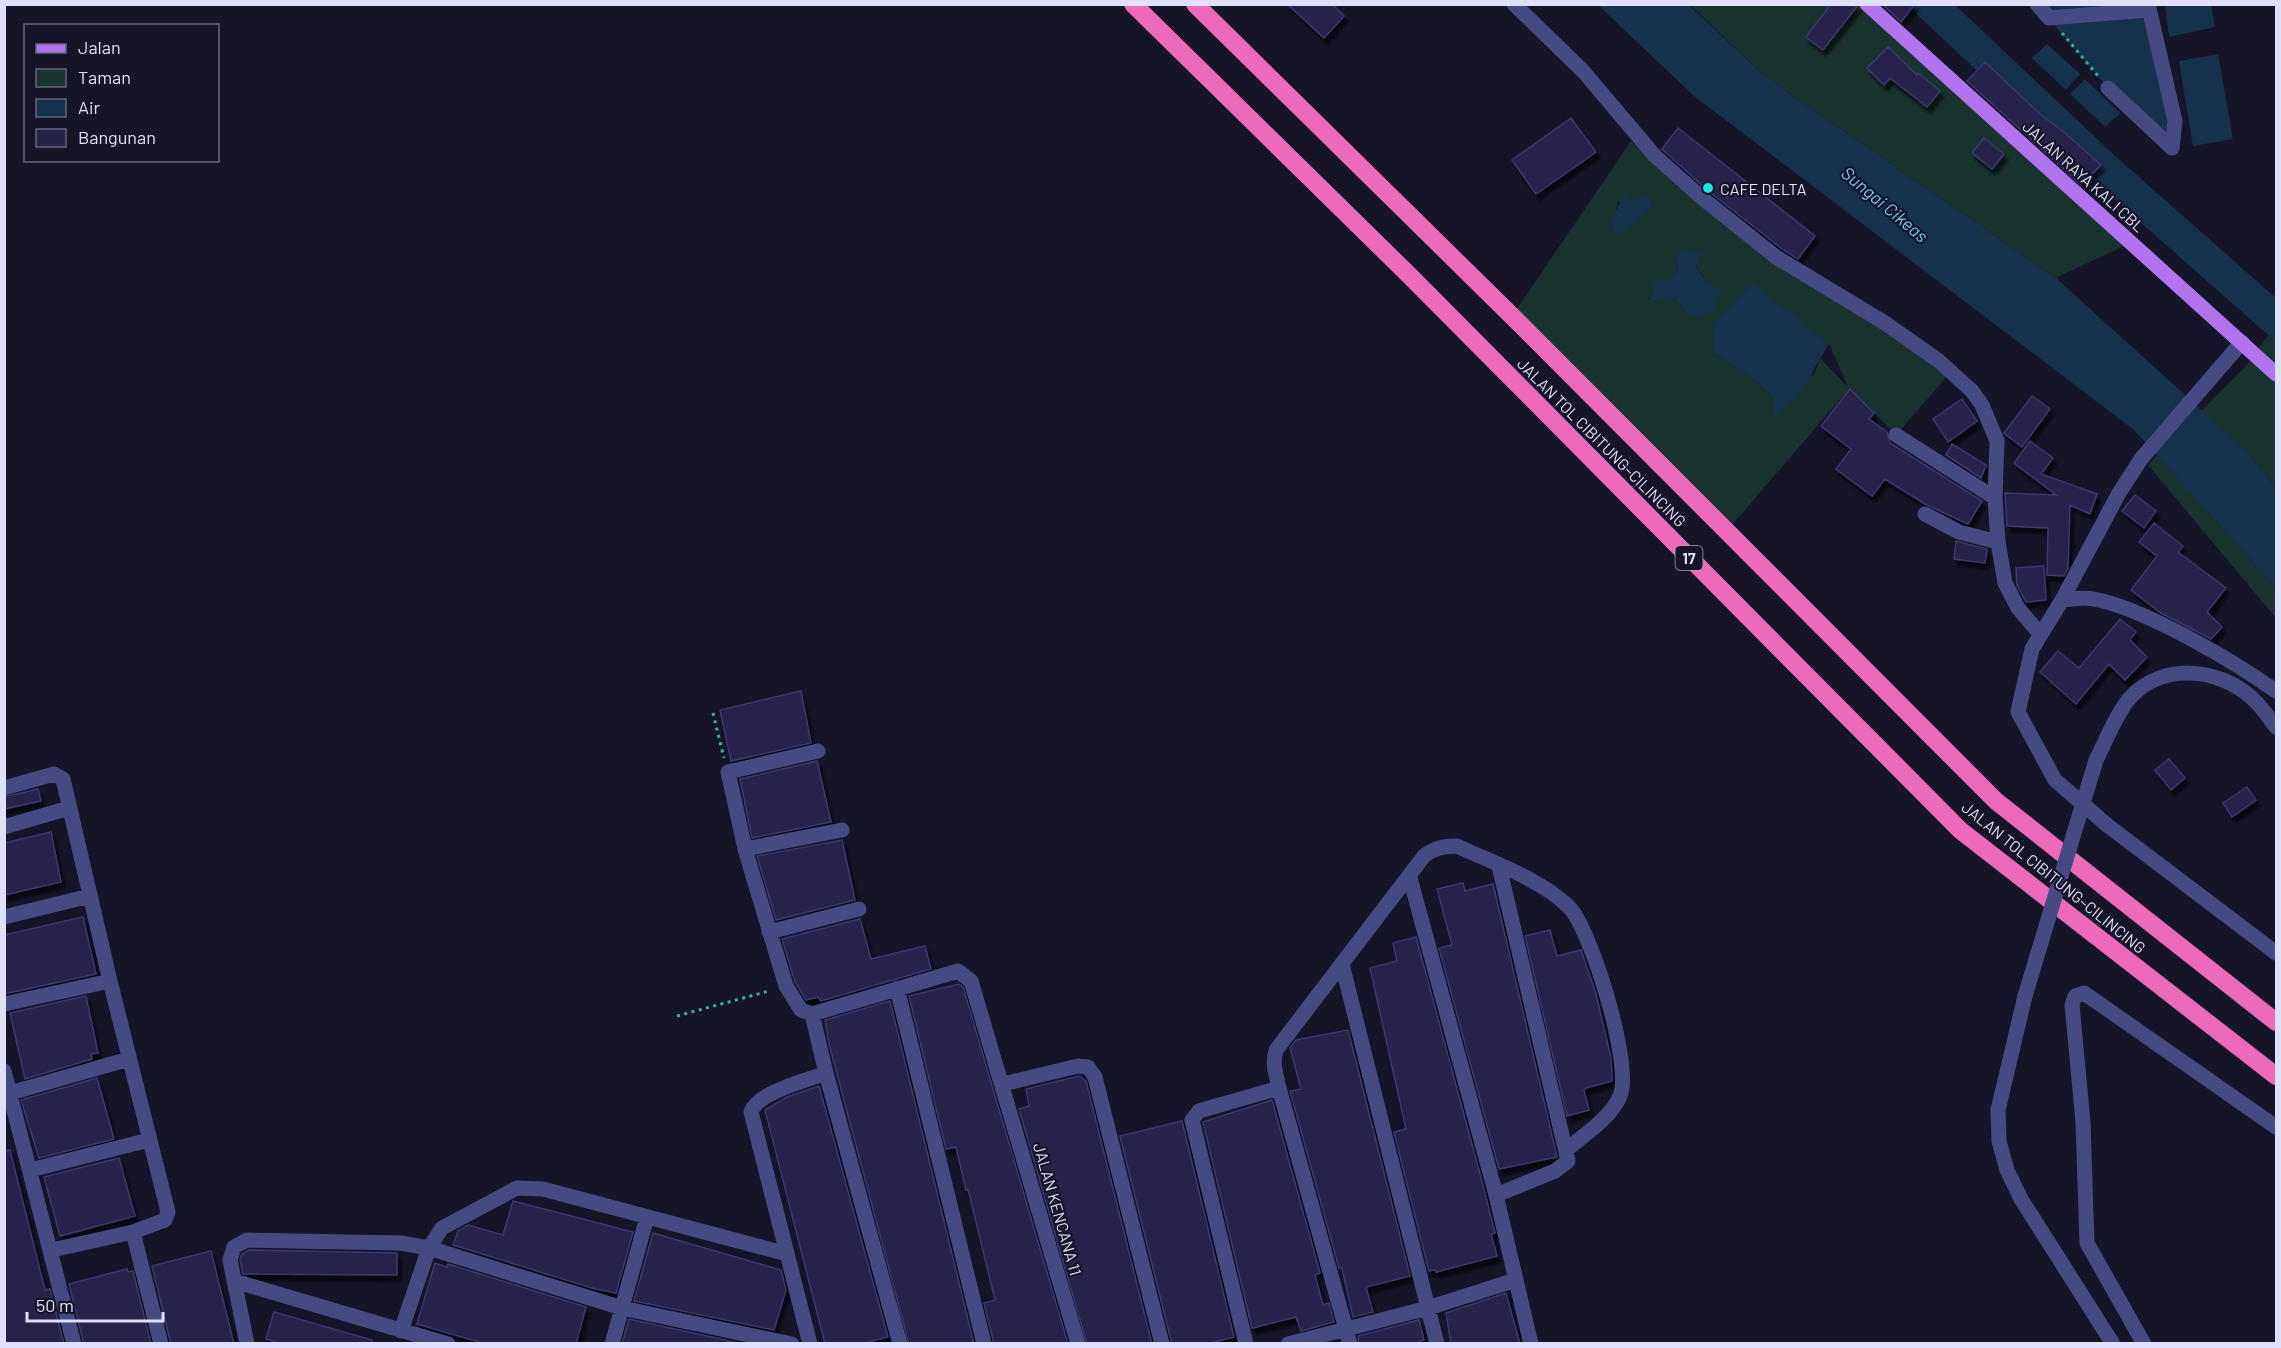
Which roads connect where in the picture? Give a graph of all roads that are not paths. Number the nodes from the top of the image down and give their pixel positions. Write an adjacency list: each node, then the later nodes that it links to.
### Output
1 (1133, 4): 40 (highway, JALAN TOL CIBITUNG–CILINCING / 17)
2 (1195, 4): 36 (highway, JALAN TOL CIBITUNG–CILINCING)
3 (1514, 4): 11 (street)
4 (1867, 4): 8 (main road, JALAN RAYA KALI CBL)
5 (2037, 4): 6 (street)
6 (2148, 7): 7 (street)
7 (2108, 88)
8 (2242, 342): 9 (main road, JALAN RAYA KALI CBL); 14 (street)
9 (2277, 374)
10 (1896, 435): 11 (street)
11 (1995, 498): 13 (street)
12 (1925, 514): 13 (street)
13 (1998, 542): 15 (street)
14 (2062, 600): 15 (street); 16 (street)
15 (2040, 634): 30 (street)
16 (2277, 691)
17 (2277, 727): 76 (street, bridge)
18 (818, 751): 23 (street)
19 (4, 788): 20 (street)
20 (69, 808): 21 (street); 26 (street)
21 (4, 826)
22 (842, 830): 23 (street)
23 (745, 849): 29 (street)
24 (1499, 866): 25 (street); 46 (street); 46 (street)
25 (1410, 878): 31 (street); 48 (street)
26 (90, 896): 28 (street); 32 (street)
27 (859, 909): 29 (street)
28 (4, 917)
29 (769, 932): 35 (street)
30 (2277, 954)
31 (1342, 964): 42 (street); 57 (street)
32 (110, 981): 34 (street); 37 (street)
33 (897, 988): 35 (street); 41 (street, JALAN KENCANA 11); 68 (street)
34 (4, 1004)
35 (812, 1014): 39 (street)
36 (2277, 1022)
37 (129, 1059): 43 (street); 45 (street)
38 (4, 1071): 43 (street)
39 (826, 1073): 53 (street); 67 (street)
40 (2277, 1076)
41 (1003, 1084): 69 (street, JALAN KENCANA 11); 70 (street)
42 (1279, 1088): 58 (street); 71 (street)
43 (9, 1093): 47 (street)
44 (2277, 1127): 77 (street)
45 (149, 1140): 47 (street); 50 (street)
46 (1566, 1150): 48 (street)
47 (30, 1170): 52 (street)
48 (1496, 1195): 54 (street)
49 (647, 1217): 51 (street); 53 (street); 56 (street)
50 (133, 1232): 52 (street); 61 (street)
51 (429, 1248): 55 (street); 56 (street); 59 (street)
52 (52, 1250): 60 (street)
53 (787, 1254): 66 (street)
54 (1516, 1280): 57 (street); 75 (street)
55 (234, 1281): 59 (street); 62 (street)
56 (622, 1308): 64 (street); 65 (street)
57 (1428, 1308): 58 (street); 74 (street)
58 (1346, 1327): 72 (street); 73 (street)
59 (401, 1331): 63 (street)
60 (74, 1344)
61 (161, 1344)
62 (247, 1344)
63 (448, 1344)
64 (612, 1344)
65 (792, 1344)
66 (810, 1344)
67 (900, 1344)
68 (984, 1344)
69 (1078, 1344)
70 (1162, 1344)
71 (1246, 1344)
72 (1288, 1344)
73 (1350, 1344)
74 (1437, 1344)
75 (1531, 1344)
76 (2113, 1344)
77 (2144, 1344)

